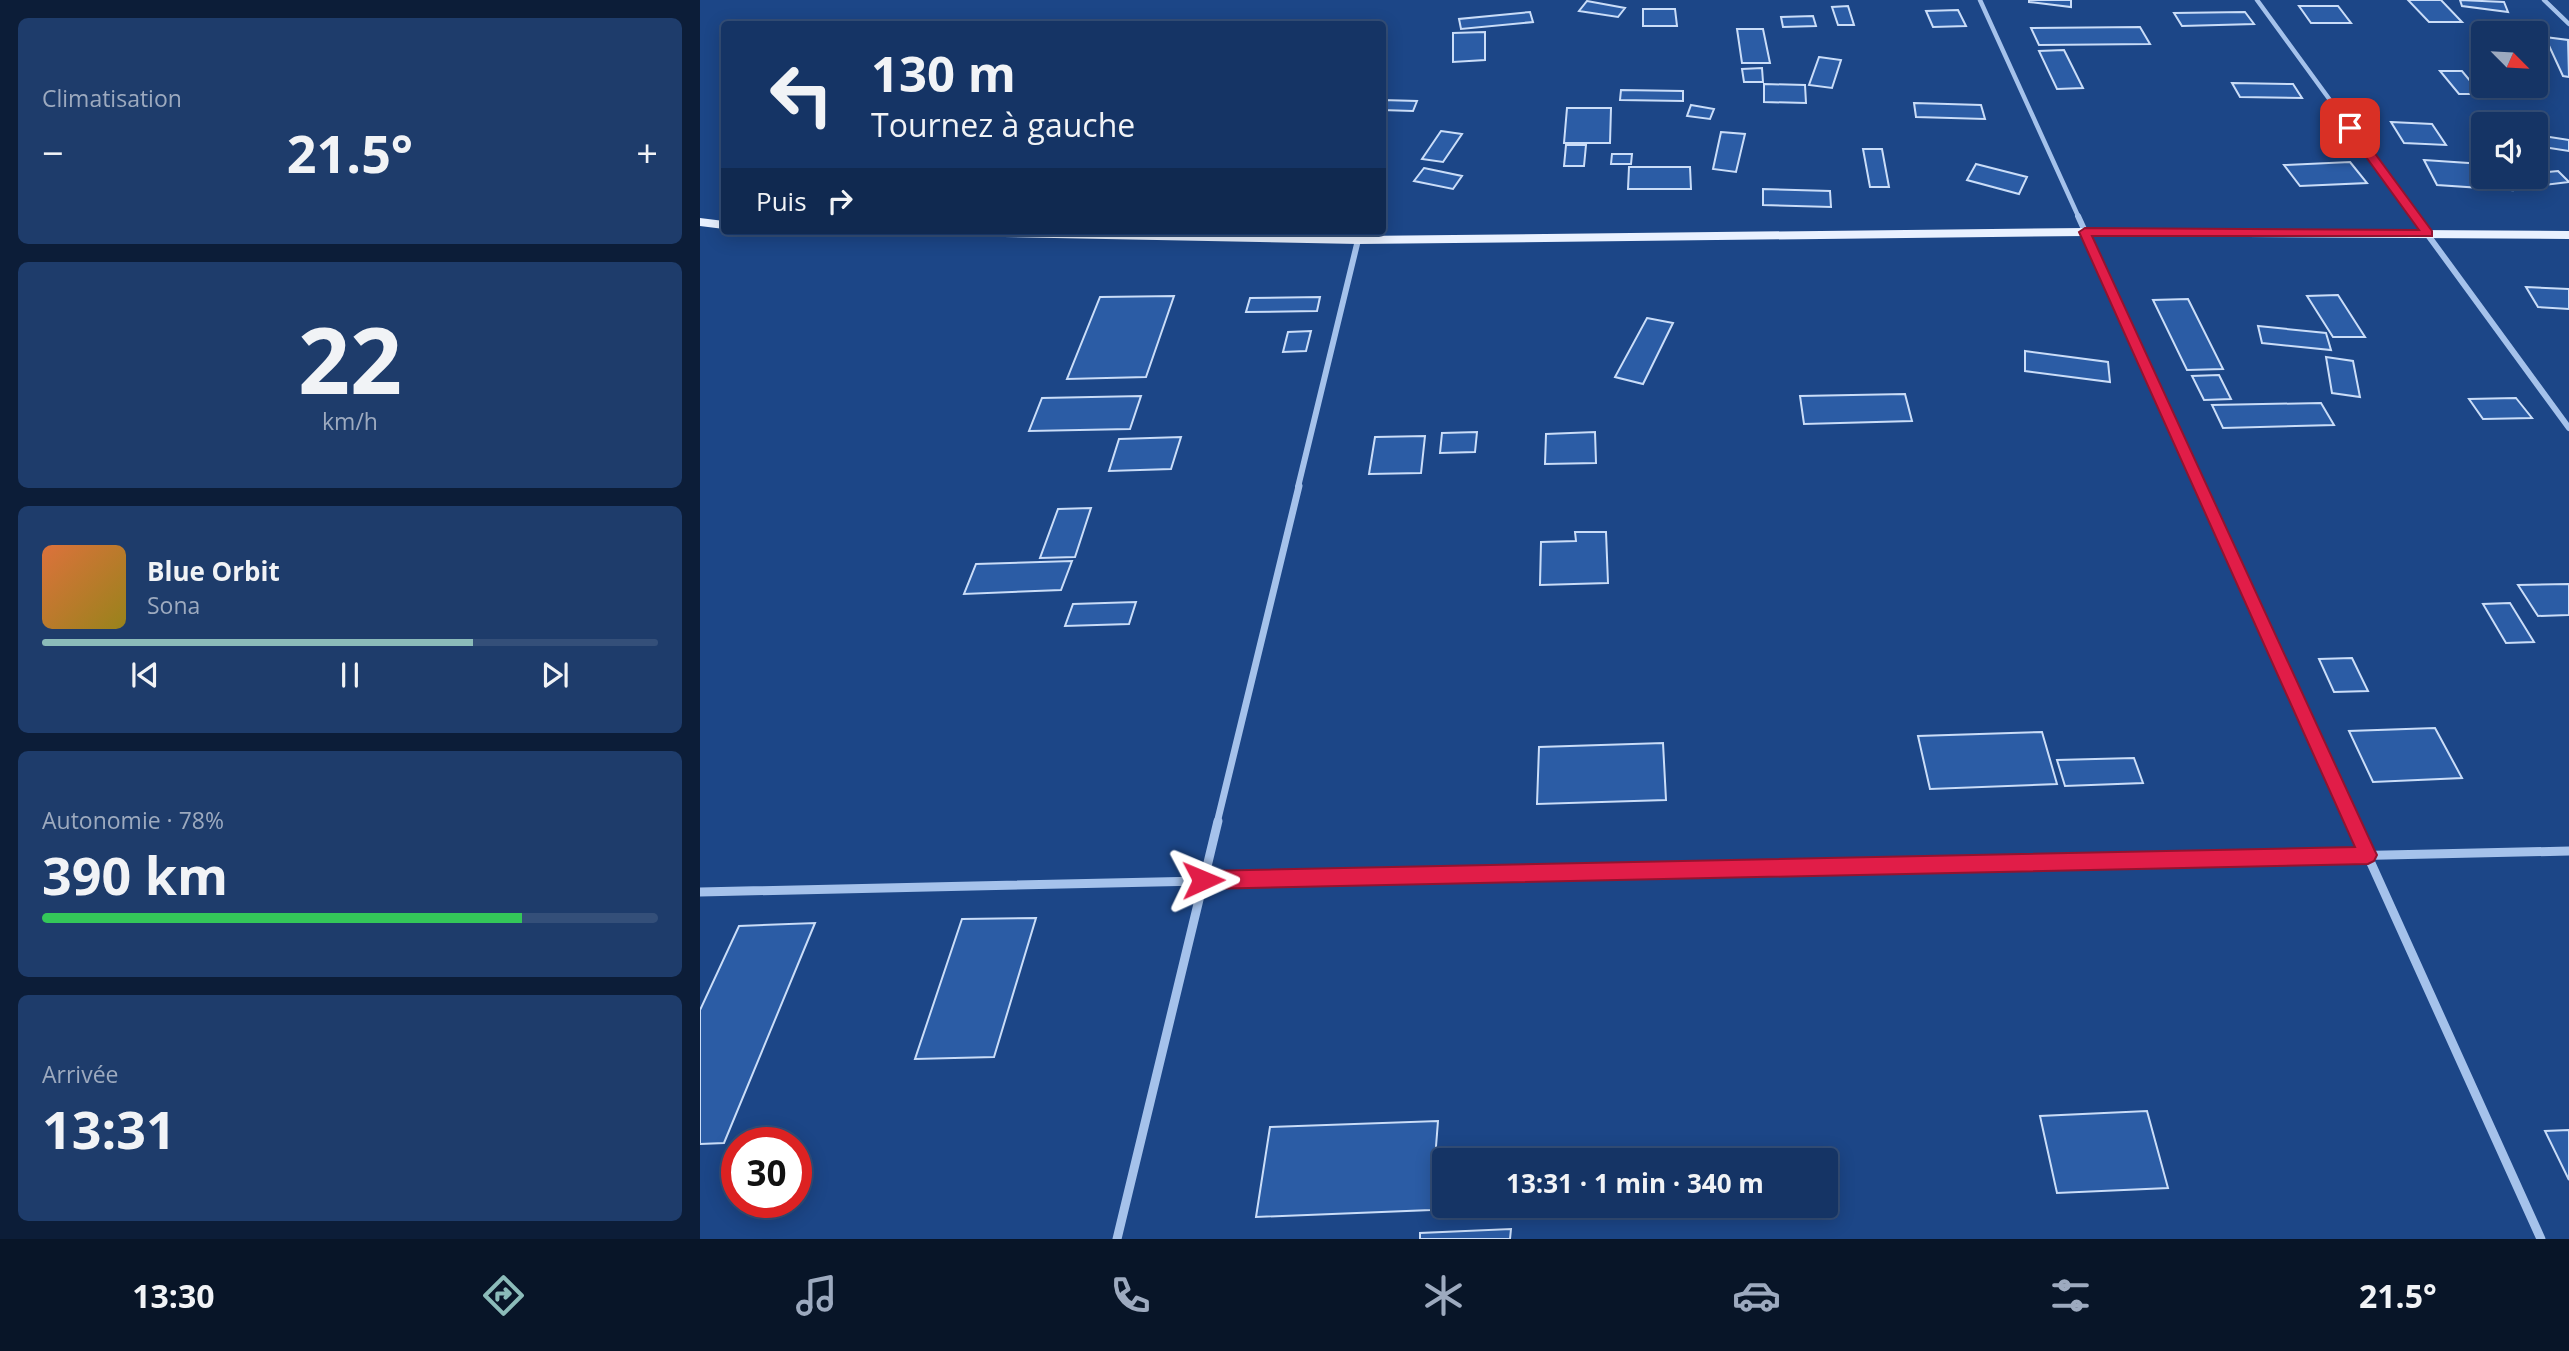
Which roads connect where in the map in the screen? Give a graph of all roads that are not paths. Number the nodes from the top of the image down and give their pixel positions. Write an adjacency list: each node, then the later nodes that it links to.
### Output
1 (1980, 0): 7 (street)
2 (2257, 0): 8 (street)
3 (2544, 0): 4 (street)
4 (2569, 24)
5 (700, 222): 6 (main road)
6 (721, 225)
7 (2085, 232): 8 (main road); 11 (main road); 14 (street)
8 (2428, 234): 10 (main road); 12 (street)
9 (1102, 235): 11 (main road)
10 (2569, 235)
11 (1358, 240): 15 (street)
12 (2569, 428)
13 (2569, 851): 14 (street)
14 (2368, 855): 15 (street); 18 (street)
15 (1203, 880): 16 (street); 17 (street)
16 (700, 892)
17 (1117, 1239)
18 (2541, 1239)

